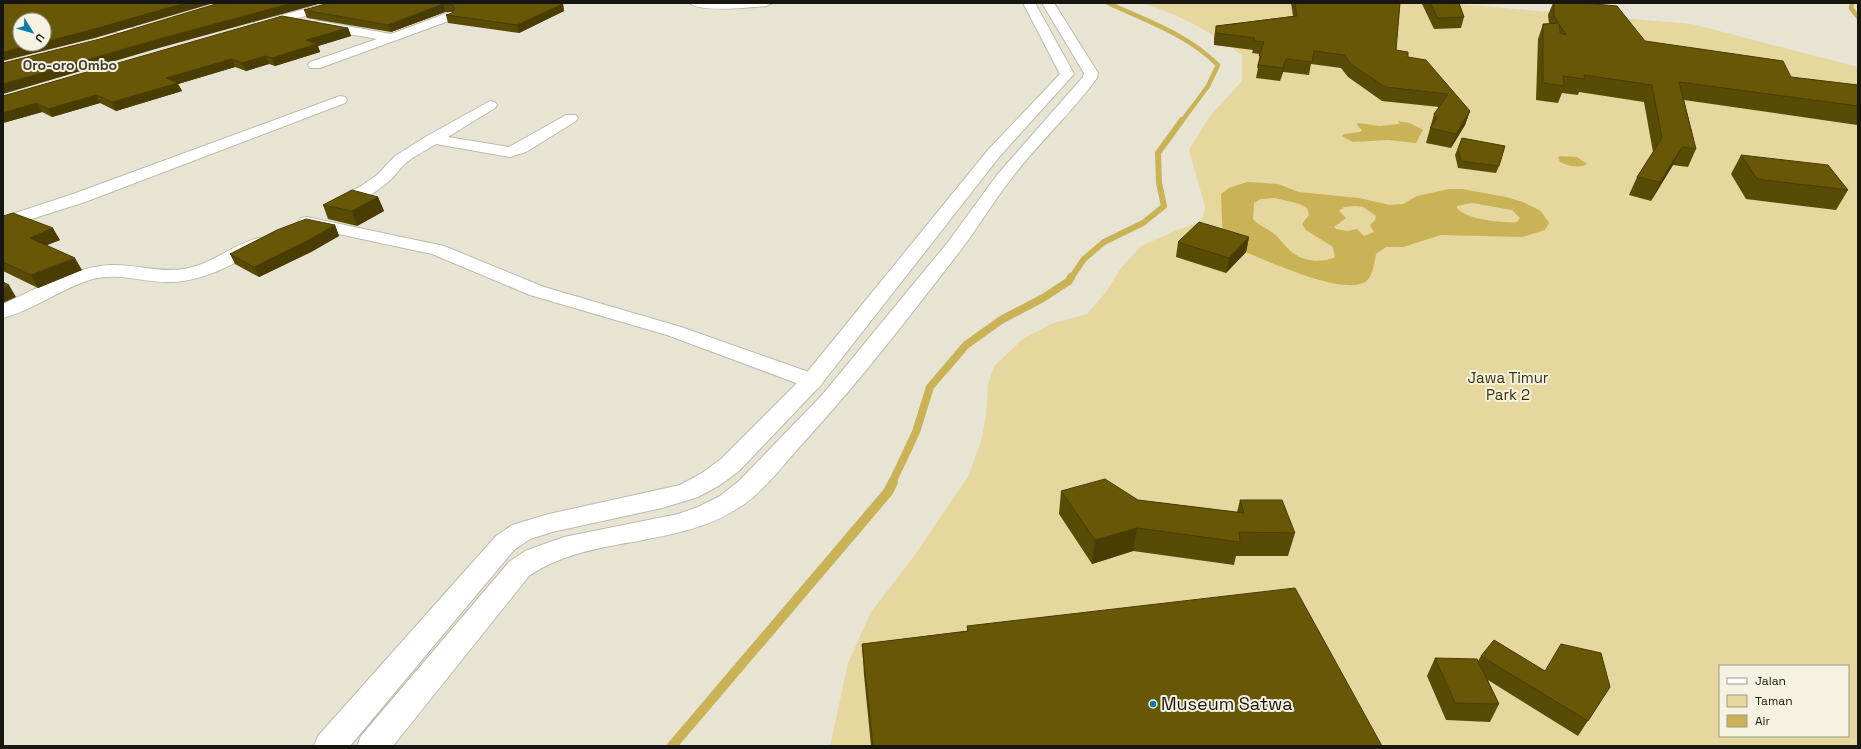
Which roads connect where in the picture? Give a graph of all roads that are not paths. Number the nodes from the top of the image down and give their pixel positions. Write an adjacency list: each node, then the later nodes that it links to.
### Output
1 (341, 3): 7 (street)
2 (696, 3): 3 (street)
3 (766, 3)
4 (1029, 3): 21 (street)
5 (1048, 3): 22 (street)
6 (450, 16): 13 (street)
7 (282, 18): 10 (street); 13 (street)
8 (104, 25): 11 (street)
9 (146, 28): 11 (street)
10 (244, 30)
11 (132, 32): 12 (street)
12 (112, 38)
13 (392, 38): 14 (street)
14 (315, 65)
15 (340, 100): 20 (street)
16 (490, 105): 18 (street)
17 (571, 118): 18 (street)
18 (432, 139): 19 (street)
19 (308, 222): 25 (street); 26 (street)
20 (3, 223)
21 (926, 239): 22 (street); 23 (street)
22 (954, 246): 24 (street)
23 (903, 266): 24 (street); 26 (street)
24 (931, 272): 28 (street)
25 (3, 312)
26 (812, 381): 27 (street)
27 (330, 746)
28 (373, 746)

